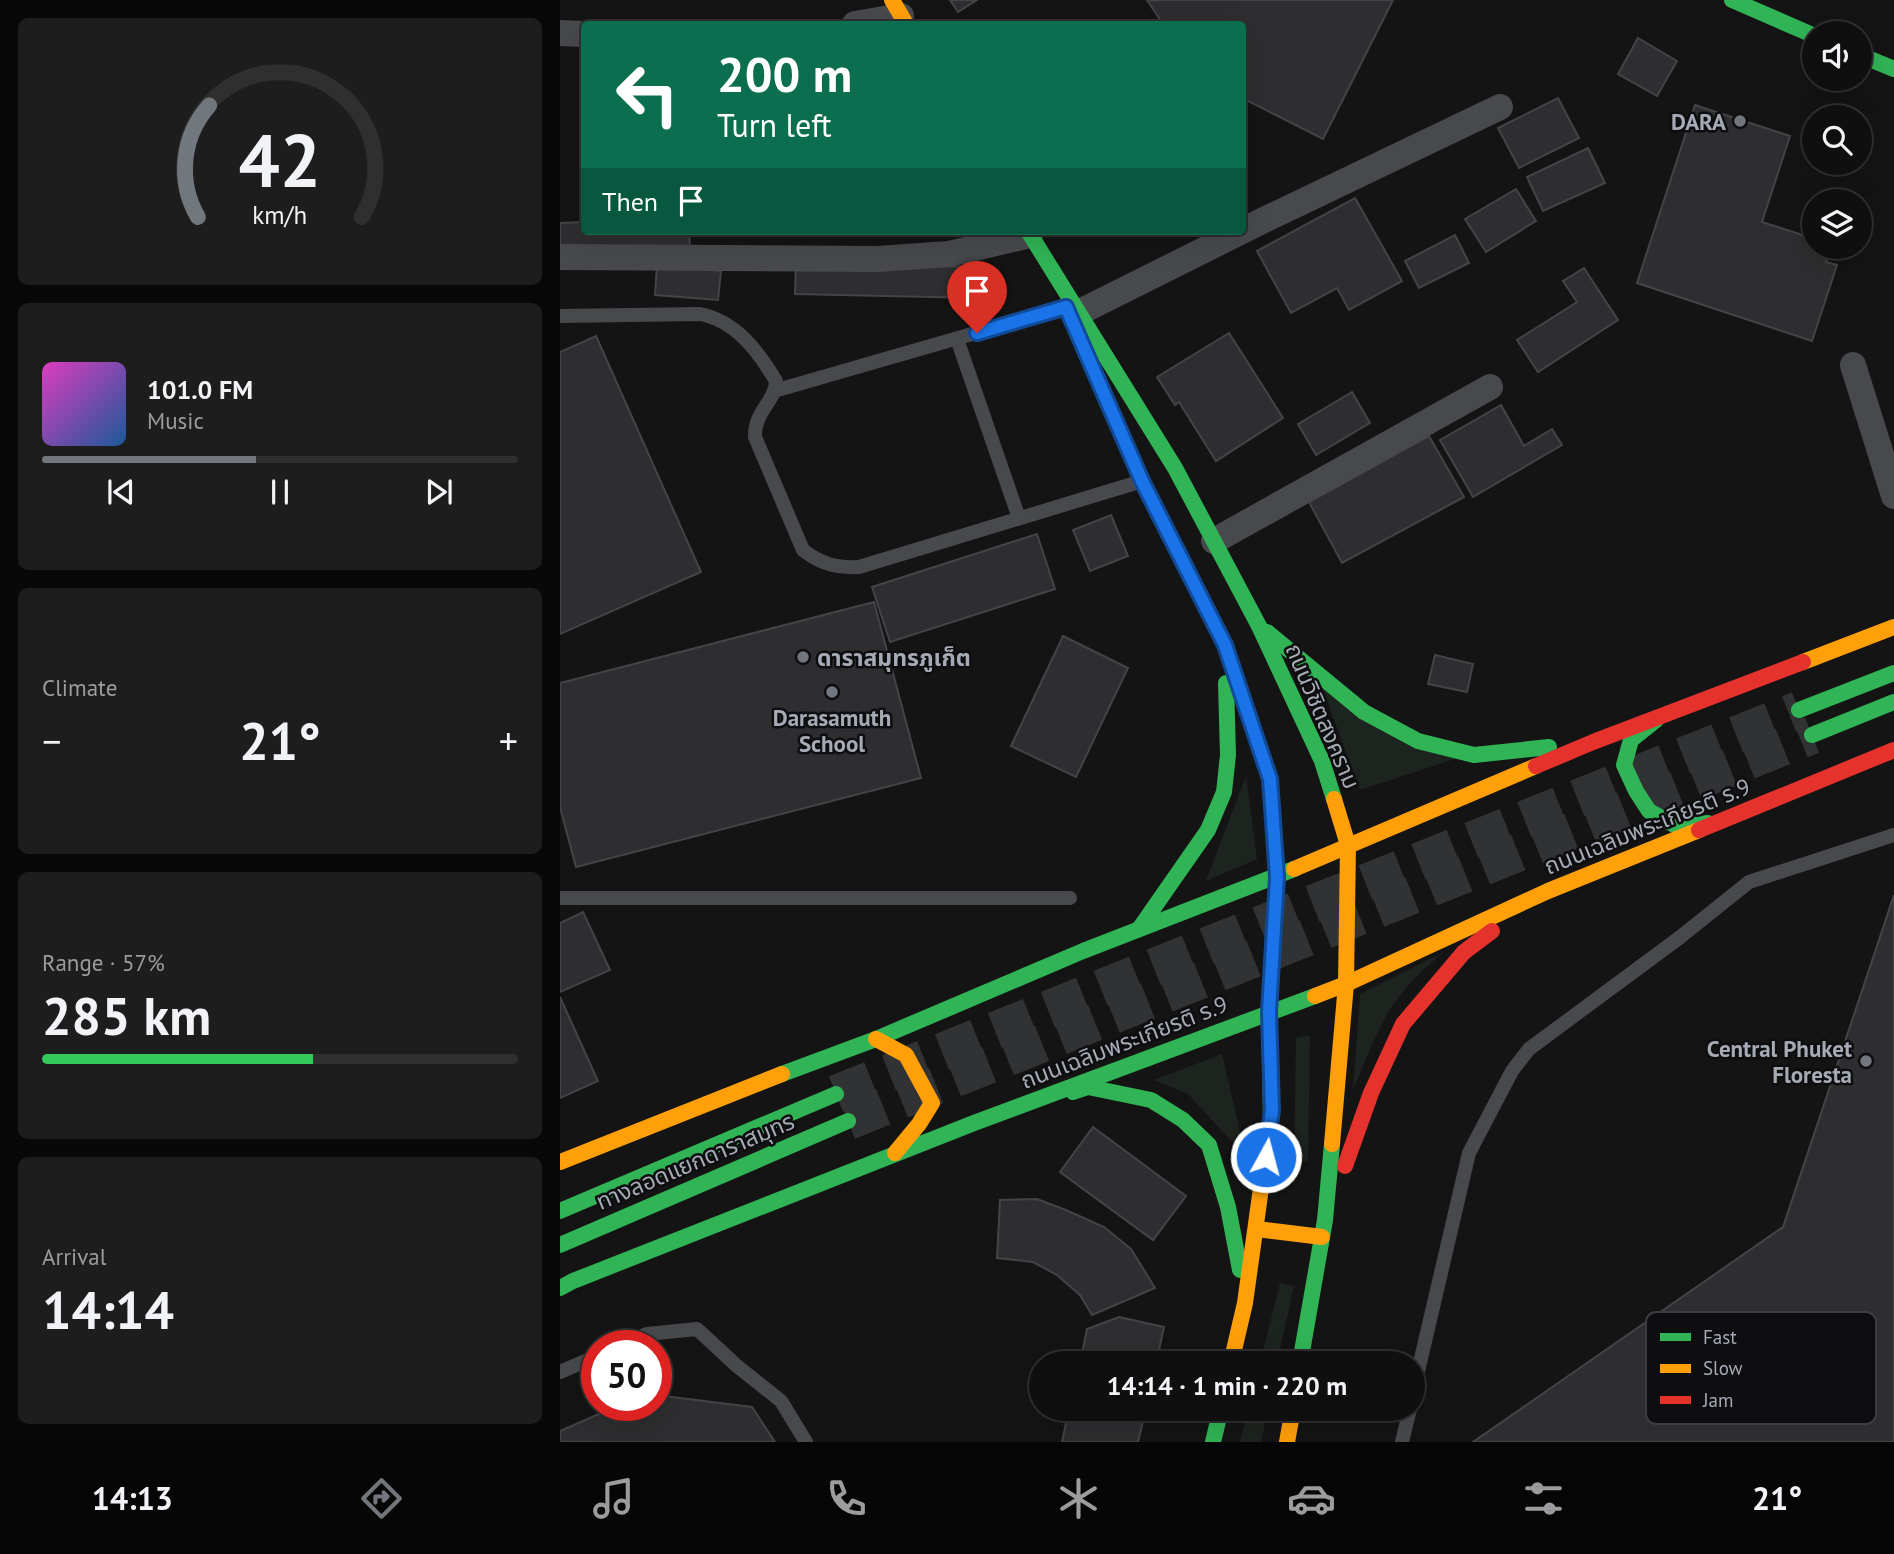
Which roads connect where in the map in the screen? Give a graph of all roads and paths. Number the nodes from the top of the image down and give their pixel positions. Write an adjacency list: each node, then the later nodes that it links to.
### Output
1 (1746, 3): 4 (main road)
2 (900, 13): 3 (street)
3 (867, 21)
4 (1802, 30)
5 (560, 33): 6 (street)
6 (581, 34)
7 (1872, 60): 8 (main road)
8 (1894, 69)
9 (1500, 107): 10 (street)
10 (1246, 228)
11 (1021, 235): 14 (street)
12 (1030, 235): 15 (main road, ถนนวิชิตสงคราม)
13 (1232, 235): 15 (street)
14 (560, 257)
15 (1072, 310): 17 (lane); 21 (main road, ถนนวิชิตสงคราม); 24 (main road, ถนนวิชิตสงคราม)
16 (560, 316): 20 (lane)
17 (957, 339): 20 (lane); 23 (lane)
18 (1853, 365): 22 (street)
19 (1490, 387): 24 (street)
20 (774, 391): 23 (lane)
21 (1142, 481): 23 (lane); 27 (main road, ถนนวิชิตสงคราม)
22 (1894, 496)
23 (1019, 518)
24 (1214, 541): 25 (main road, ถนนวิชิตสงคราม)
25 (1259, 626): 33 (main road); 37 (main road, ถนนวิชิตสงคราม)
26 (1894, 627): 31 (main road)
27 (1225, 645): 38 (main road, ถนนวิชิตสงคราม); 42 (main road)
28 (1894, 673): 30 (main road)
29 (1894, 702): 32 (main road)
30 (1799, 710)
31 (1665, 713): 33 (main road); 35 (main road)
32 (1812, 735)
33 (1593, 742): 37 (main road)
34 (1894, 750): 35 (main road, ถนนเฉลิมพระเกียรติ ร.9)
35 (1721, 821): 39 (main road, ถนนเฉลิมพระเกียรติ ร.9)
36 (1894, 835): 61 (lane)
37 (1348, 845): 38 (main road); 43 (main road, ถนนวิชิตสงคราม)
38 (1277, 877): 42 (main road); 44 (main road, ถนนวิชิตสงคราม)
39 (1548, 891): 43 (main road, ถนนเฉลิมพระเกียรติ ร.9); 52 (main road)
40 (560, 898): 41 (lane)
41 (1070, 898)
42 (1139, 929): 45 (main road)
43 (1346, 984): 44 (main road, ถนนเฉลิมพระเกียรติ ร.9); 52 (main road, ถนนวิชิตสงคราม)
44 (1269, 1012): 48 (main road, ถนนเฉลิมพระเกียรติ ร.9); 53 (main road, ถนนวิชิตสงคราม)
45 (876, 1039): 49 (main road); 50 (main road)
46 (836, 1094): 51 (main road, ทางลอดแยกดาราสมุทร)
47 (848, 1121): 55 (main road, ทางลอดแยกดาราสมุทร)
48 (974, 1123): 49 (main road, ถนนเฉลิมพระเกียรติ ร.9); 57 (main road)
49 (894, 1155): 56 (main road, ถนนเฉลิมพระเกียรติ ร.9)
50 (560, 1162)
51 (560, 1211)
52 (1325, 1220): 54 (main road, ถนนวิชิตสงคราม)
53 (1257, 1229): 54 (main road); 57 (main road, ถนนวิชิตสงคราม)
54 (1322, 1237): 60 (main road, ถนนวิชิตสงคราม)
55 (560, 1245)
56 (560, 1287)
57 (1245, 1303): 59 (main road, ถนนวิชิตสงคราม)
58 (672, 1332): 67 (lane)
59 (1234, 1351)
60 (1302, 1351)
61 (1423, 1351)
62 (581, 1363): 63 (lane)
63 (560, 1372)
64 (1218, 1421): 68 (main road)
65 (1291, 1421): 69 (main road)
66 (1407, 1421): 70 (lane)
67 (806, 1442)
68 (1213, 1442)
69 (1287, 1442)
70 (1402, 1442)

